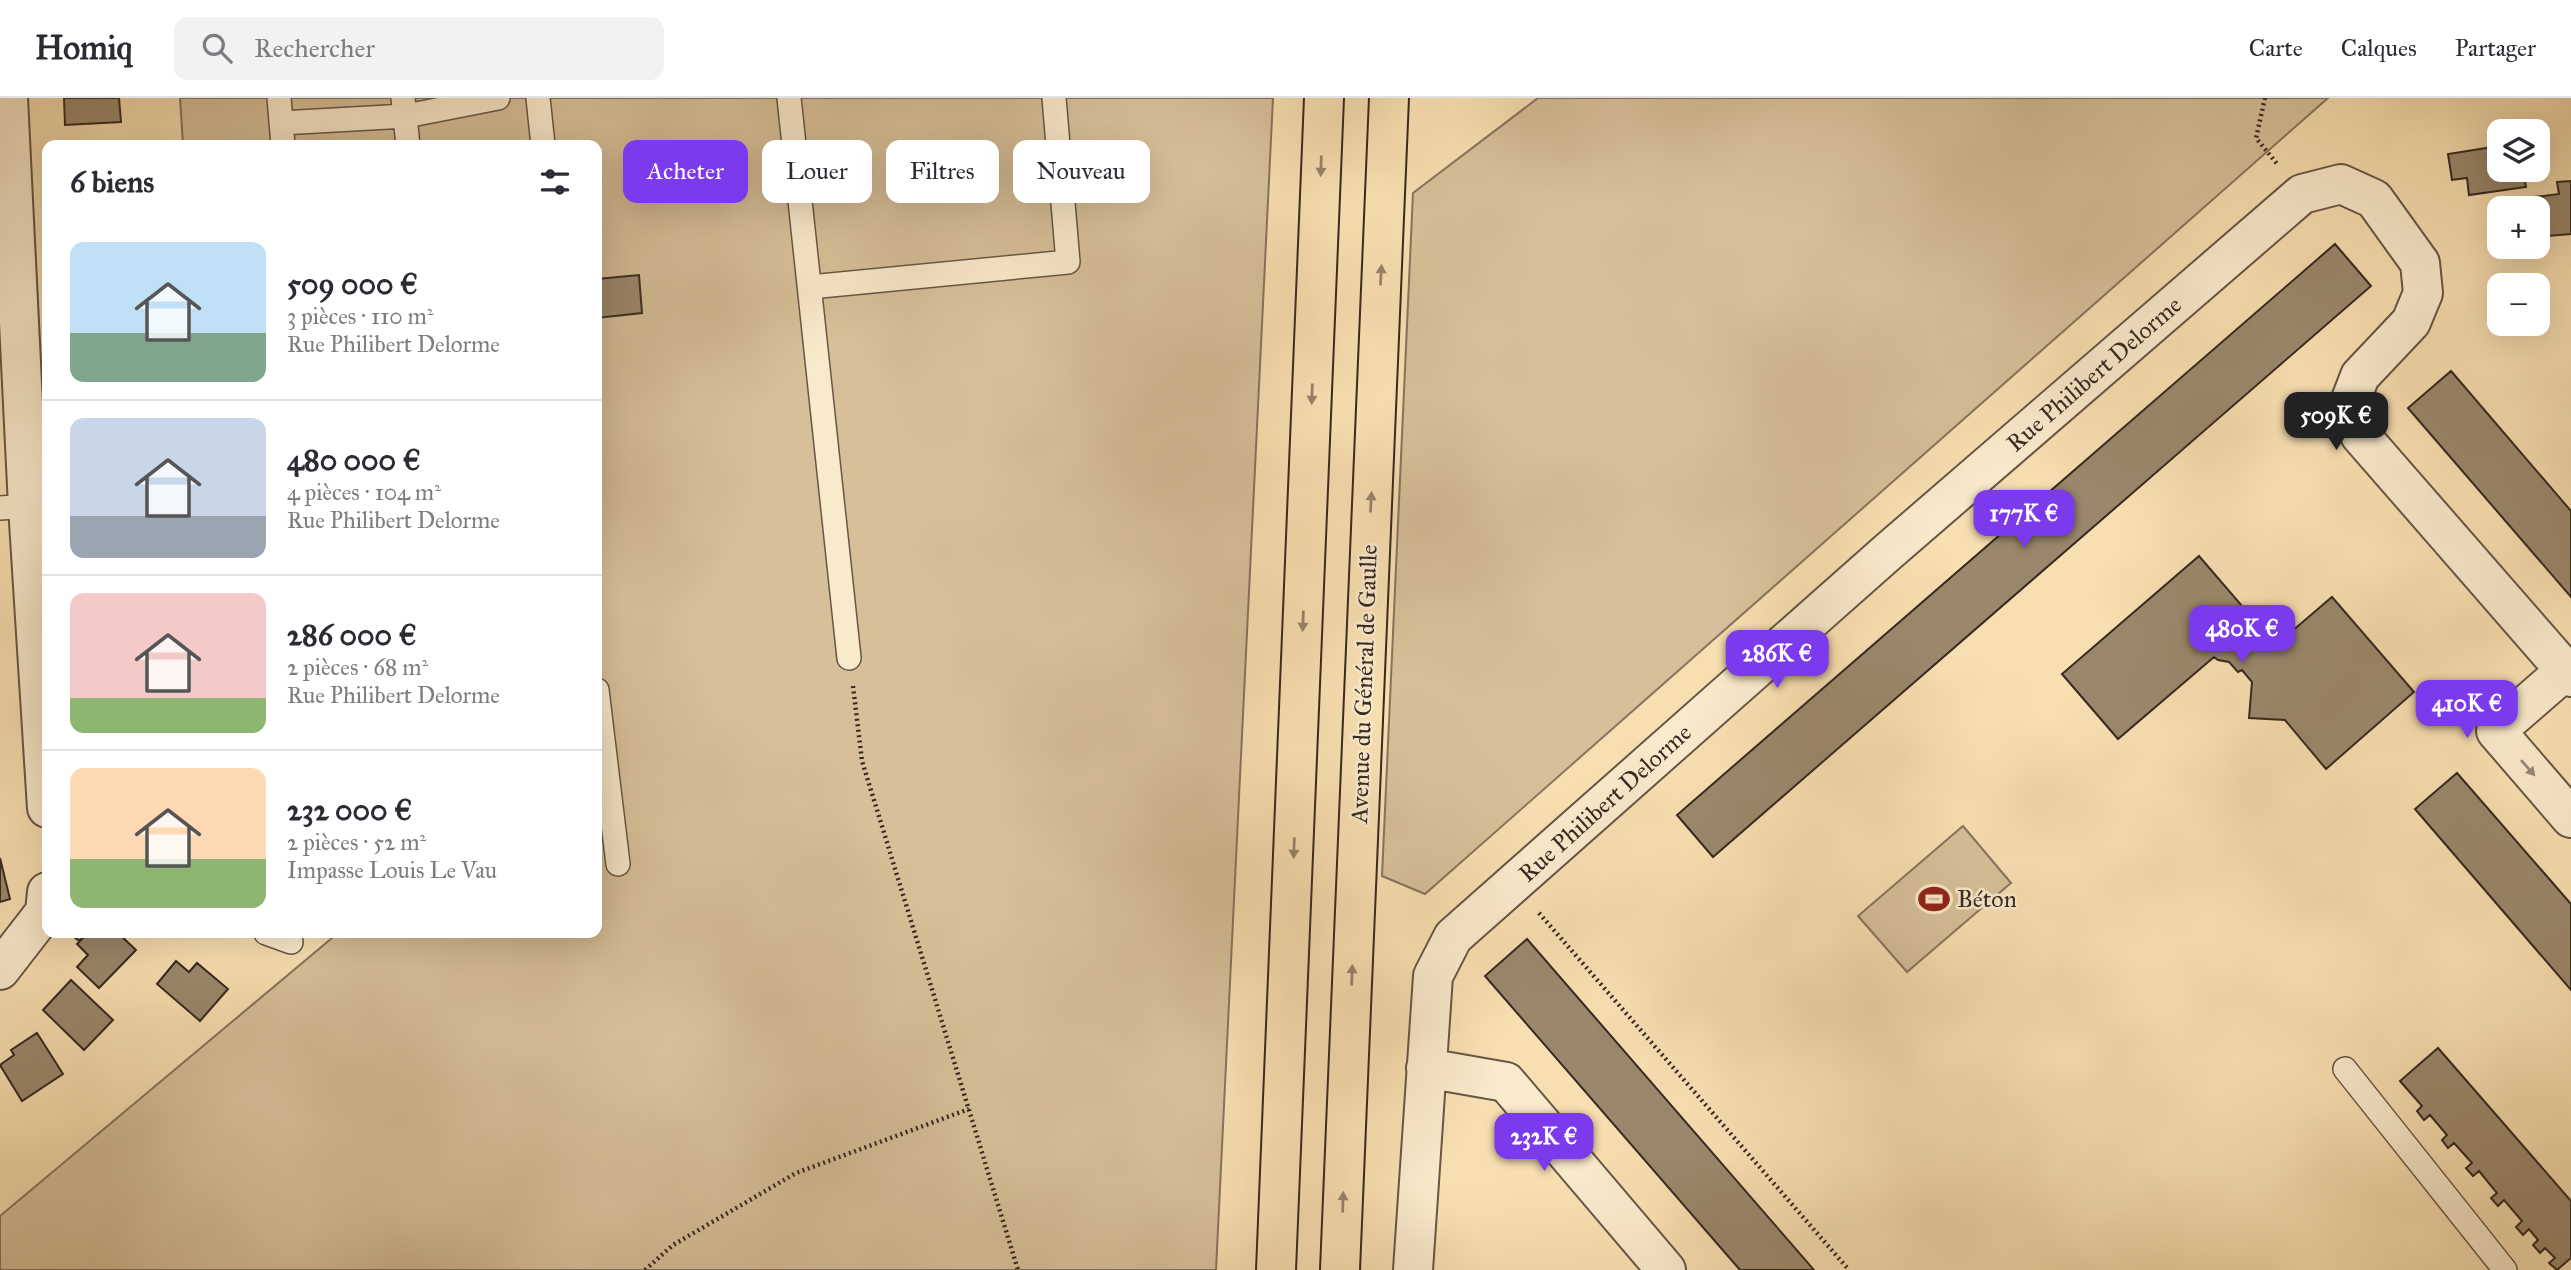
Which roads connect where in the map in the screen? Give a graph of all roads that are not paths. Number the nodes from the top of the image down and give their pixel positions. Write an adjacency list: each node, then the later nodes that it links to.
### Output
1 (8, 98): 13 (street)
2 (279, 98): 10 (lane)
3 (498, 98): 9 (lane)
4 (538, 98): 12 (lane)
5 (789, 98): 14 (lane)
6 (1054, 98): 14 (lane)
7 (1324, 98): 28 (main road, one-way to 28)
8 (1389, 98): 29 (main road, Avenue du Général de Gaulle, one-way to 8)
9 (405, 107): 10 (lane); 11 (lane)
10 (283, 134)
11 (408, 140)
12 (542, 140)
13 (6, 160): 15 (street)
14 (810, 287): 16 (lane)
15 (14, 507): 19 (street)
16 (849, 658)
17 (2568, 674): 20 (street, Rue Philibert Delorme, one-way to 20); 26 (street, Rue Philibert Delorme)
18 (602, 731): 21 (lane)
19 (42, 762)
20 (2571, 818)
21 (618, 864)
22 (42, 916): 25 (street)
23 (279, 938): 24 (lane)
24 (291, 942)
25 (0, 970)
26 (1426, 1068): 30 (street, Rue Philibert Delorme); 31 (street)
27 (2345, 1069): 32 (lane)
28 (1276, 1270)
29 (1340, 1270)
30 (1413, 1270)
31 (1666, 1270)
32 (2505, 1270)

